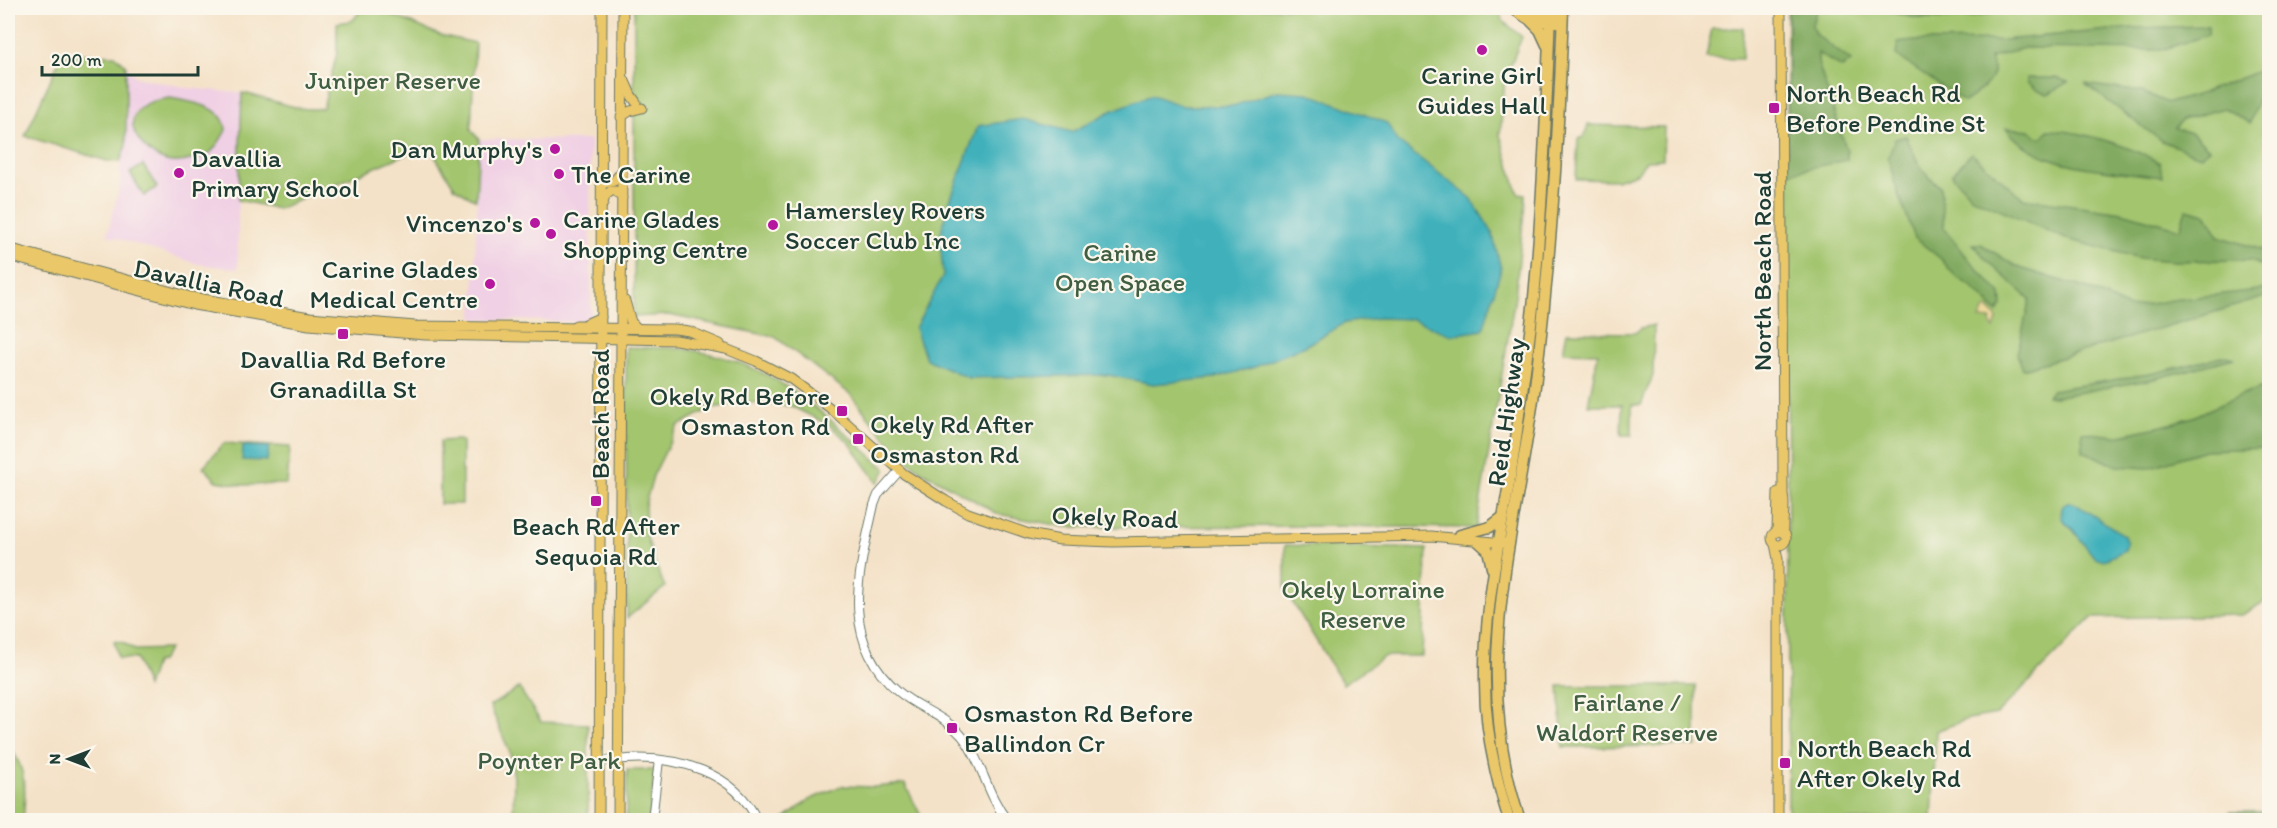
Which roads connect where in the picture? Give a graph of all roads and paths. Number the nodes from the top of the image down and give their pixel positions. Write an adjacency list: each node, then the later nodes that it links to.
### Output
1 (602, 8): 13 (main road, Beach Road)
2 (623, 8): 10 (main road, Beach Road)
3 (1510, 8): 8 (main road)
4 (1776, 8): 31 (main road, North Beach Road)
5 (1781, 8): 31 (main road, North Beach Road)
6 (1550, 15): 7 (main road); 8 (main road); 9 (highway, Reid Highway)
7 (1563, 16): 33 (highway, Reid Highway)
8 (1529, 19): 9 (highway)
9 (1549, 48): 30 (highway, Reid Highway)
10 (622, 74): 11 (main road, Beach Road); 11 (main road)
11 (621, 117): 12 (main road, Beach Road)
12 (622, 171): 13 (main road); 14 (main road, Beach Road)
13 (601, 184): 15 (main road, Beach Road)
14 (622, 198): 15 (main road); 17 (main road, Beach Road)
15 (601, 212): 19 (main road, Beach Road)
16 (8, 248): 20 (main road, Davallia Road)
17 (621, 254): 21 (main road); 23 (main road, Beach Road)
18 (8, 256): 24 (main road, Davallia Road)
19 (601, 316): 20 (main road); 22 (main road, Beach Road)
20 (539, 328): 22 (main road, Davallia Road)
21 (637, 328): 23 (main road, Okely Road); 27 (main road, Okely Road)
22 (601, 333): 23 (main road, Davallia Road); 24 (main road, Davallia Road); 28 (main road, Beach Road)
23 (621, 333): 25 (main road, Okely Road); 26 (main road, Beach Road)
24 (586, 337): 28 (main road)
25 (672, 339): 26 (main road); 27 (main road, Okely Road)
26 (621, 349): 38 (main road, Beach Road)
27 (726, 349): 29 (main road, Okely Road)
28 (600, 390): 37 (main road, Beach Road)
29 (902, 472): 32 (main road, Okely Road); 44 (street); 45 (street)
30 (1503, 517): 32 (highway); 33 (highway, Reid Highway)
31 (1780, 533): 35 (main road)
32 (1455, 536): 33 (main road, Okely Road); 34 (main road, Okely Road)
33 (1505, 540): 34 (main road, Okely Road); 36 (highway, Reid Highway); 47 (highway, Reid Highway)
34 (1478, 541): 36 (highway)
35 (1779, 544): 48 (main road); 49 (main road)
36 (1494, 574): 46 (highway, Reid Highway)
37 (600, 761): 38 (street); 40 (main road, Beach Road)
38 (619, 761): 39 (street); 41 (main road, Beach Road)
39 (661, 762): 42 (street); 43 (street)
40 (598, 820)
41 (618, 820)
42 (654, 820)
43 (754, 820)
44 (1007, 820)
45 (1012, 820)
46 (1509, 820)
47 (1520, 820)
48 (1778, 820)
49 (1784, 820)

